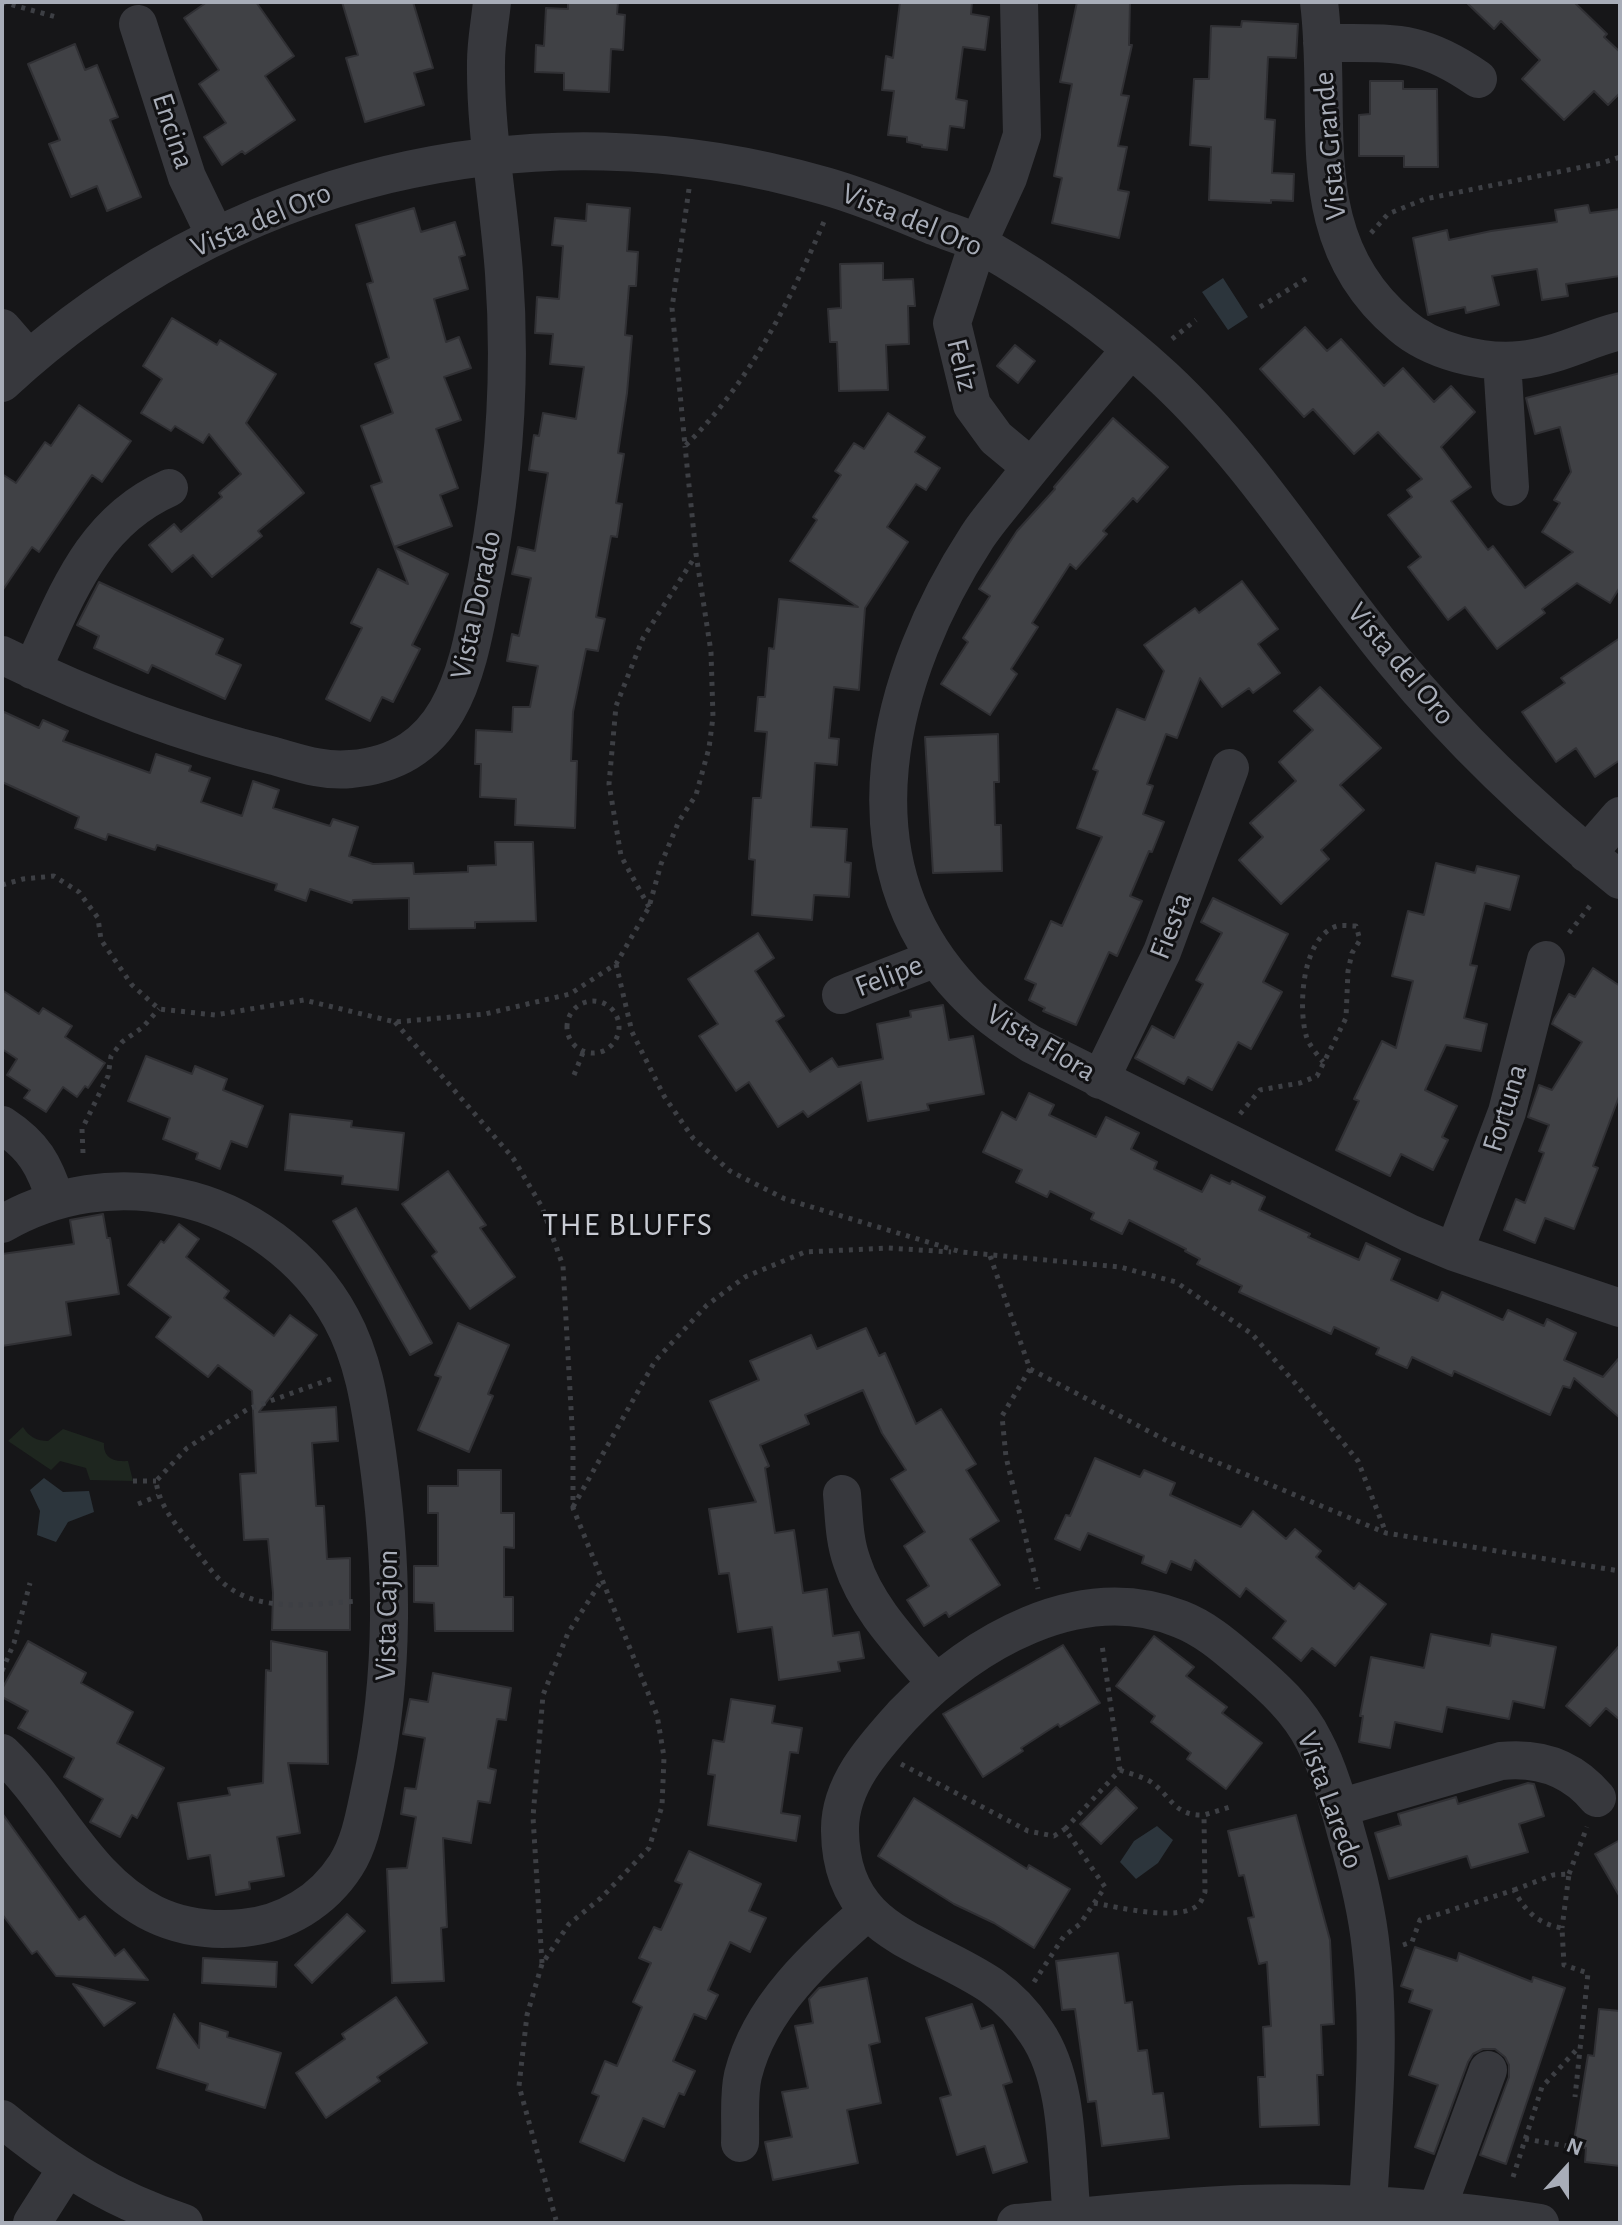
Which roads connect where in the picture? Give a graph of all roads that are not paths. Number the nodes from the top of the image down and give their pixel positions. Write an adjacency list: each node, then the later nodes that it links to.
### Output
1 (492, 2): 7 (street, Vista Dorado)
2 (1019, 2): 9 (street)
3 (1319, 2): 5 (street, Vista Grande)
4 (138, 24): 8 (street, Encina)
5 (1322, 43): 6 (street); 13 (street, Vista Grande)
6 (1478, 79)
7 (493, 155): 8 (street, Vista del Oro); 9 (street, Vista del Oro); 18 (street, Vista Dorado)
8 (215, 235): 14 (street, Vista del Oro)
9 (978, 243): 12 (street, Vista del Oro); 15 (street, Feliz)
10 (2, 328): 14 (street)
11 (1620, 331): 13 (street, Vista Grande)
12 (1131, 349): 15 (street, Vista Flora); 21 (street, Vista del Oro)
13 (1502, 361): 16 (street)
14 (15, 370)
15 (1031, 467): 24 (street, Vista Flora)
16 (1510, 487)
17 (169, 488): 18 (street)
18 (17, 662)
19 (1230, 768): 26 (street, Fiesta)
20 (1620, 816): 21 (street)
21 (1587, 854): 22 (street, Vista del Oro)
22 (1607, 891)
23 (1558, 946): 30 (street, Fortuna)
24 (936, 958): 25 (street, Felipe); 26 (street, Vista Flora)
25 (841, 995)
26 (1100, 1080): 30 (street, Vista Flora)
27 (2, 1125): 28 (street)
28 (56, 1201): 29 (street, Vista Cajon); 34 (street, Vista Cajon)
29 (2, 1224)
30 (1454, 1252): 31 (street, Vista Flora)
31 (1620, 1308)
32 (842, 1494): 33 (street)
33 (936, 1683): 35 (street, Vista Laredo); 37 (street, Vista Laredo)
34 (2, 1753)
35 (1339, 1808): 36 (street); 42 (street, Vista Laredo)
36 (1592, 1812)
37 (868, 1911): 40 (street); 44 (street, Vista Laredo)
38 (1488, 2070): 43 (street)
39 (2, 2119): 41 (street)
40 (740, 2143)
41 (67, 2168): 45 (street); 46 (street)
42 (1368, 2205): 43 (street); 44 (street)
43 (1437, 2209): 48 (street)
44 (1072, 2218): 47 (street)
45 (32, 2223)
46 (184, 2223)
47 (1016, 2223)
48 (1540, 2223)

